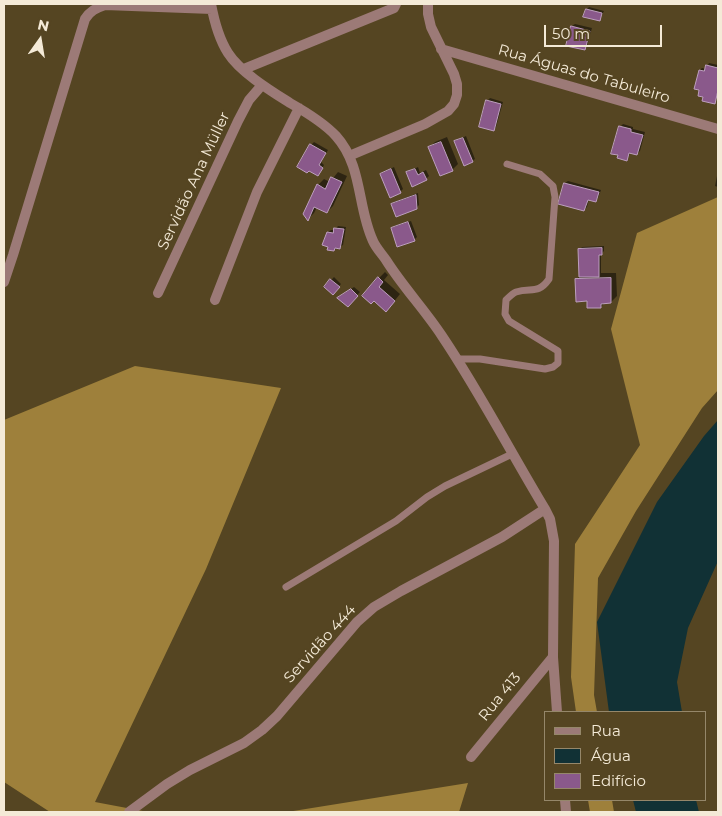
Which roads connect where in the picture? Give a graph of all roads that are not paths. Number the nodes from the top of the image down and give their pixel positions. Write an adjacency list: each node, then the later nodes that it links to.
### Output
1 (396, 4): 5 (street)
2 (428, 4): 4 (street)
3 (211, 6): 5 (street); 11 (street)
4 (441, 49): 8 (street, Rua Águas do Tabuleiro); 9 (street)
5 (244, 69): 6 (street)
6 (262, 85): 7 (street); 12 (street, Servidão Ana Müller)
7 (299, 108): 9 (street); 13 (street)
8 (718, 129)
9 (349, 156): 14 (street)
10 (507, 164): 14 (lane)
11 (4, 282)
12 (158, 293)
13 (215, 300)
14 (457, 359): 15 (street)
15 (512, 454): 16 (street); 17 (lane)
16 (544, 508): 18 (street); 21 (street, Servidão 444)
17 (286, 586)
18 (553, 657): 19 (street); 20 (street, Rua 413)
19 (557, 711)
20 (471, 757)
21 (129, 812)

